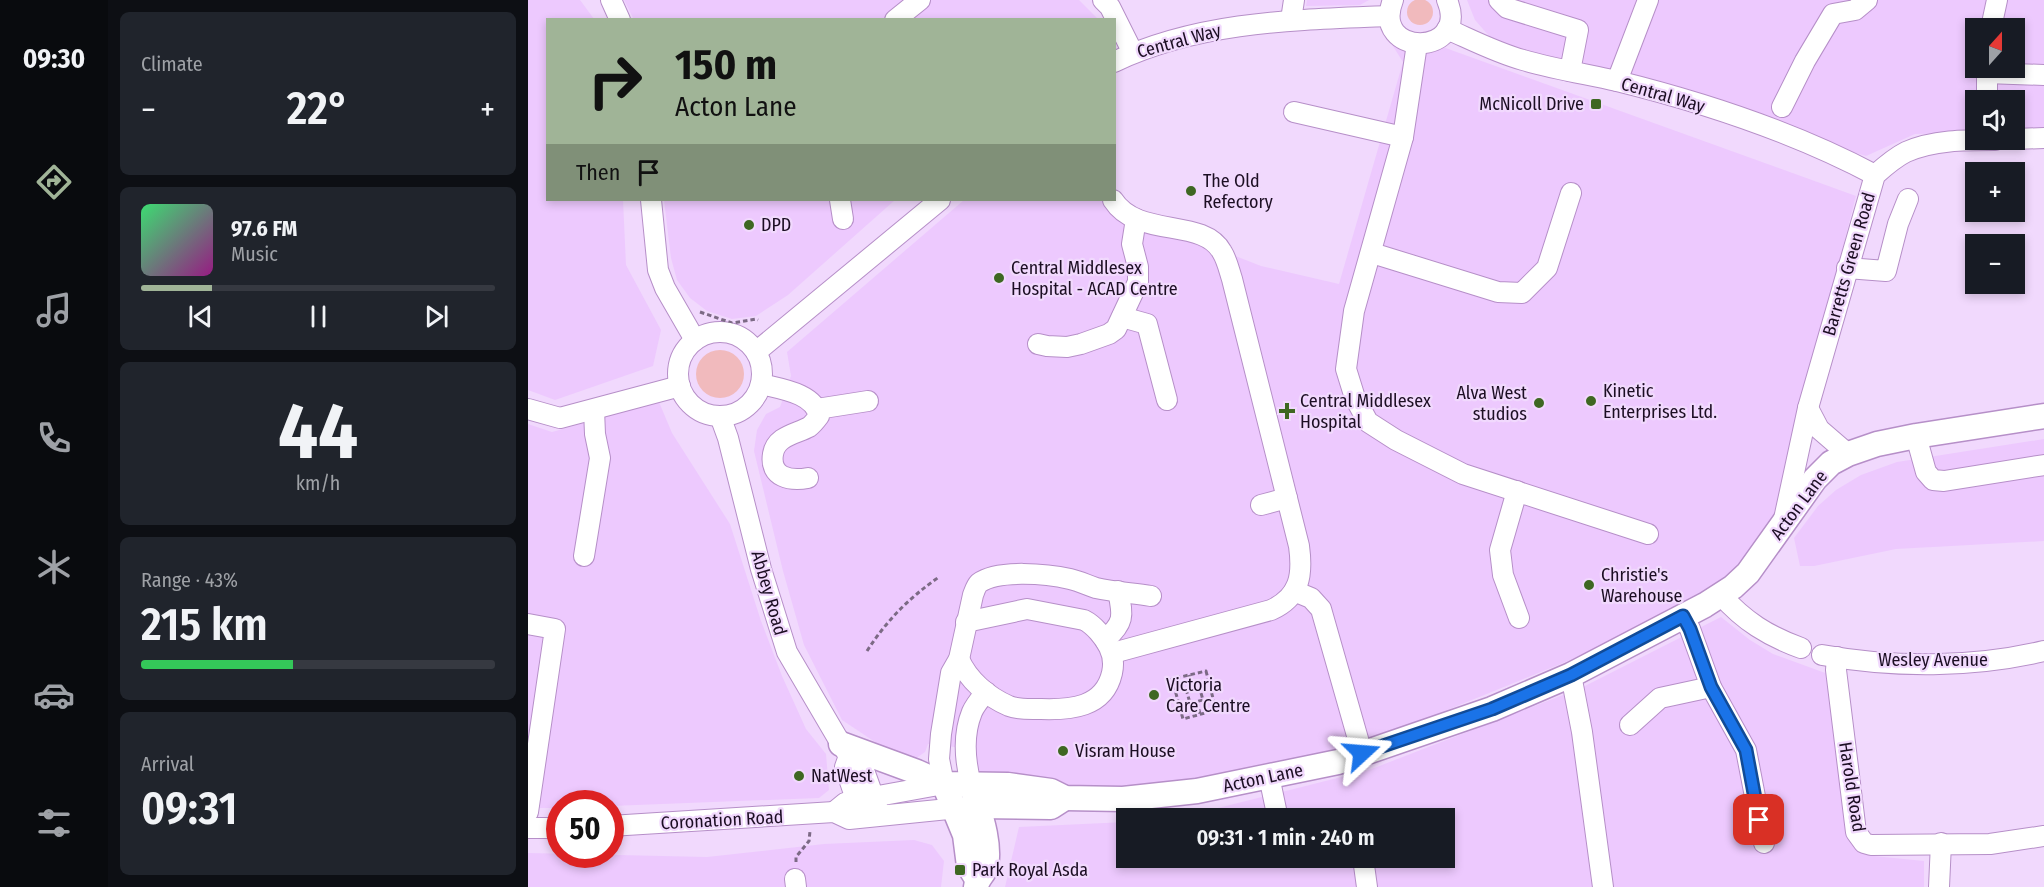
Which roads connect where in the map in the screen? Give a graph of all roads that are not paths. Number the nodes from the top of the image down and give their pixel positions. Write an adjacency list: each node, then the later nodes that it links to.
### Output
1 (611, 0): 11 (street)
2 (920, 0): 12 (street)
3 (1294, 0): 14 (street)
4 (1448, 0): 15 (street)
5 (1499, 0): 19 (street)
6 (1648, 0): 22 (street)
7 (1867, 0): 24 (street)
8 (1997, 0): 13 (street)
9 (1113, 2): 17 (street)
10 (1391, 8): 14 (street, Central Way); 16 (street)
11 (619, 18)
12 (898, 18)
13 (1993, 18)
14 (1291, 20): 17 (street, Central Way)
15 (1447, 29): 16 (street); 19 (street, Central Way)
16 (1417, 44): 27 (street)
17 (1133, 53): 18 (street, Central Way)
18 (1116, 61)
19 (1570, 71): 22 (street, Central Way)
20 (2025, 73): 21 (street)
21 (2044, 75)
22 (1617, 81): 26 (street, Central Way)
23 (1771, 88): 24 (street)
24 (1782, 106): 26 (street)
25 (1294, 112): 27 (street)
26 (1775, 130): 31 (street, Central Way)
27 (1403, 137): 38 (street)
28 (2044, 138): 29 (street)
29 (2025, 139)
30 (1965, 141): 31 (street, Barretts Green Road)
31 (1875, 175): 39 (street, Barretts Green Road)
32 (1571, 192): 38 (street)
33 (1908, 200): 39 (street)
34 (651, 201): 41 (street)
35 (939, 201): 43 (street)
36 (1114, 201): 37 (street)
37 (1136, 219): 40 (street); 59 (street)
38 (1372, 254): 58 (street)
39 (1847, 268): 48 (street, Barretts Green Road)
40 (1122, 317): 42 (street); 46 (street)
41 (695, 340): 43 (street); 45 (street)
42 (1038, 344)
43 (756, 352): 44 (street)
44 (761, 384): 50 (street); 52 (street)
45 (680, 386): 51 (street); 52 (street)
46 (1167, 400)
47 (868, 401): 50 (street)
48 (1808, 408): 55 (street); 61 (street, Barretts Green Road)
49 (528, 409): 51 (street)
50 (817, 409): 57 (street)
51 (594, 410): 63 (street)
52 (720, 416): 83 (street, Abbey Road)
53 (2044, 416): 54 (main road, Acton Lane)
54 (1916, 436): 55 (main road, Acton Lane); 56 (street)
55 (1848, 454): 61 (main road, Acton Lane)
56 (2044, 465)
57 (808, 478)
58 (1517, 491): 62 (street); 69 (street)
59 (1287, 498): 60 (street); 65 (street)
60 (1261, 505)
61 (1783, 524): 66 (main road, Acton Lane)
62 (1648, 534)
63 (584, 556)
64 (1118, 591): 67 (street); 70 (street); 71 (street)
65 (1294, 591): 73 (street); 84 (street)
66 (1721, 595): 68 (main road, Acton Lane); 75 (street)
67 (1150, 596)
68 (1683, 616): 79 (main road, Acton Lane); 80 (street)
69 (1519, 618)
70 (1122, 621): 73 (street); 74 (street)
71 (966, 622): 74 (street); 78 (street)
72 (528, 624): 90 (street)
73 (1148, 644): 74 (street)
74 (1109, 646): 81 (street)
75 (1801, 648)
76 (2044, 651): 77 (street, Wesley Avenue)
77 (1830, 656): 96 (street, Harold Road)
78 (959, 659): 81 (street); 86 (street)
79 (1571, 675): 84 (main road, Acton Lane); 100 (street)
80 (1711, 687): 82 (street); 95 (street)
81 (986, 692): 87 (street)
82 (1629, 725)
83 (845, 750): 86 (main road); 88 (street, Abbey Road)
84 (1362, 753): 85 (main road, Acton Lane)
85 (1269, 776): 87 (main road, Acton Lane); 89 (street)
86 (944, 784): 87 (main road, Acton Lane); 88 (street, Coronation Road)
87 (968, 799): 88 (street, Coronation Road); 98 (main road)
88 (868, 807): 91 (street, Coronation Road)
89 (1276, 808)
90 (528, 812)
91 (624, 825)
92 (528, 828): 93 (street)
93 (546, 828)
94 (2044, 836): 96 (street, Harold Road)
95 (1764, 843)
96 (1941, 843): 101 (street)
97 (1364, 868): 99 (street)
98 (977, 883)
99 (1367, 887)
100 (1603, 887)
101 (1939, 887)

